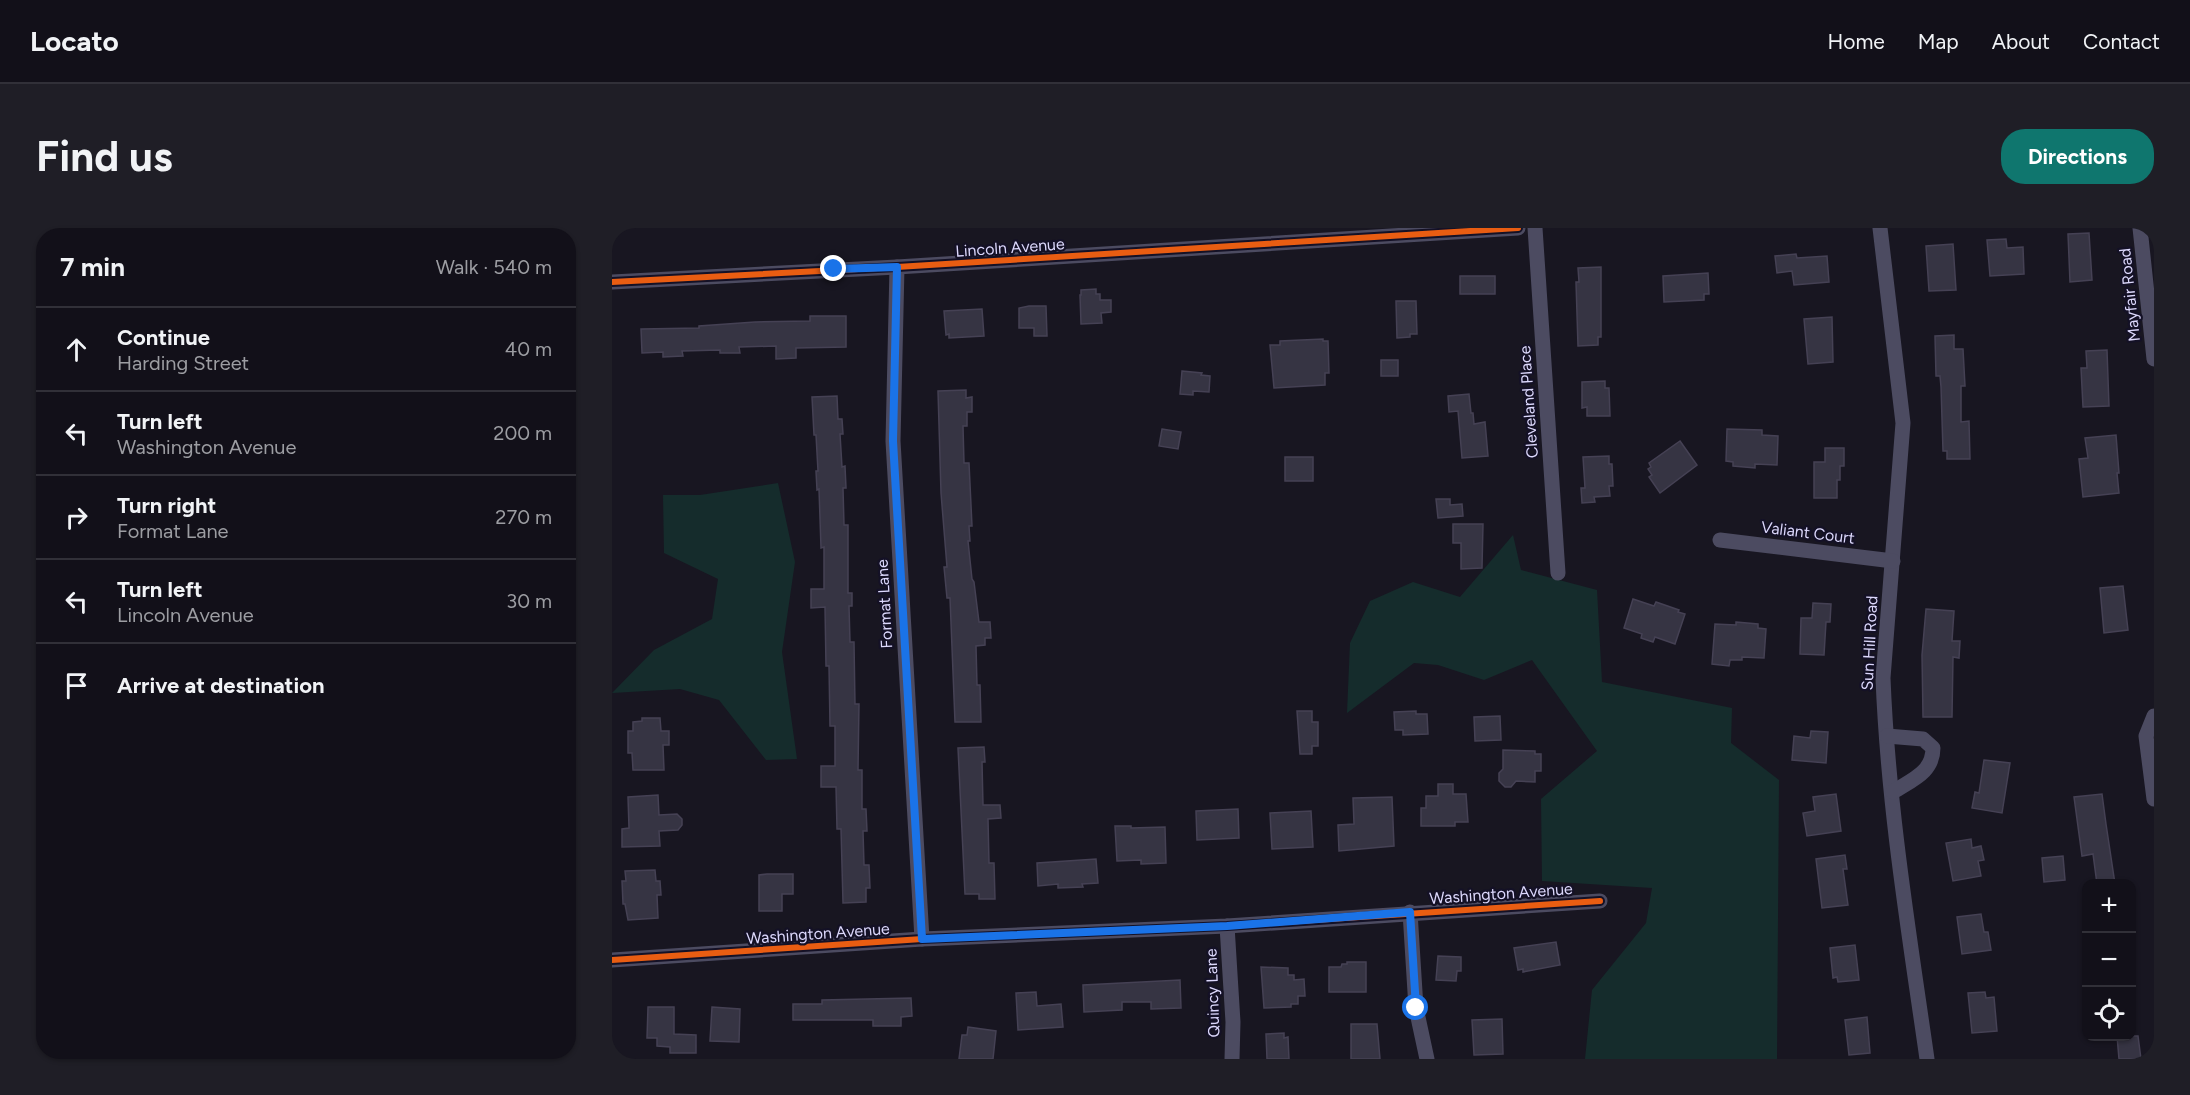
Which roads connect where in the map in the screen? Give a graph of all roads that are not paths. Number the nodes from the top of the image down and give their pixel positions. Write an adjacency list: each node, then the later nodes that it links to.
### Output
1 (1518, 228): 5 (street, Lincoln Avenue)
2 (1535, 228): 11 (street, Cleveland Place)
3 (1880, 228): 10 (street, Sun Hill Road)
4 (2140, 228): 8 (street, Mayfair Road)
5 (1370, 233): 6 (street, Lincoln Avenue)
6 (897, 267): 7 (street, Lincoln Avenue); 19 (street, Format Lane)
7 (612, 282)
8 (2154, 359)
9 (1720, 540): 10 (street, Valiant Court)
10 (1893, 561): 13 (street, Sun Hill Road)
11 (1558, 573)
12 (2154, 716): 15 (street)
13 (1887, 736): 14 (street, Sun Hill Road); 14 (street)
14 (1893, 792): 23 (street, Sun Hill Road)
15 (2154, 799)
16 (1600, 901): 17 (street, Washington Avenue)
17 (1410, 912): 18 (street, Washington Avenue); 22 (street)
18 (1227, 926): 19 (street, Washington Avenue); 21 (street, Quincy Lane)
19 (922, 939): 20 (street, Washington Avenue)
20 (612, 960)
21 (1232, 1059)
22 (1427, 1059)
23 (1927, 1059)

